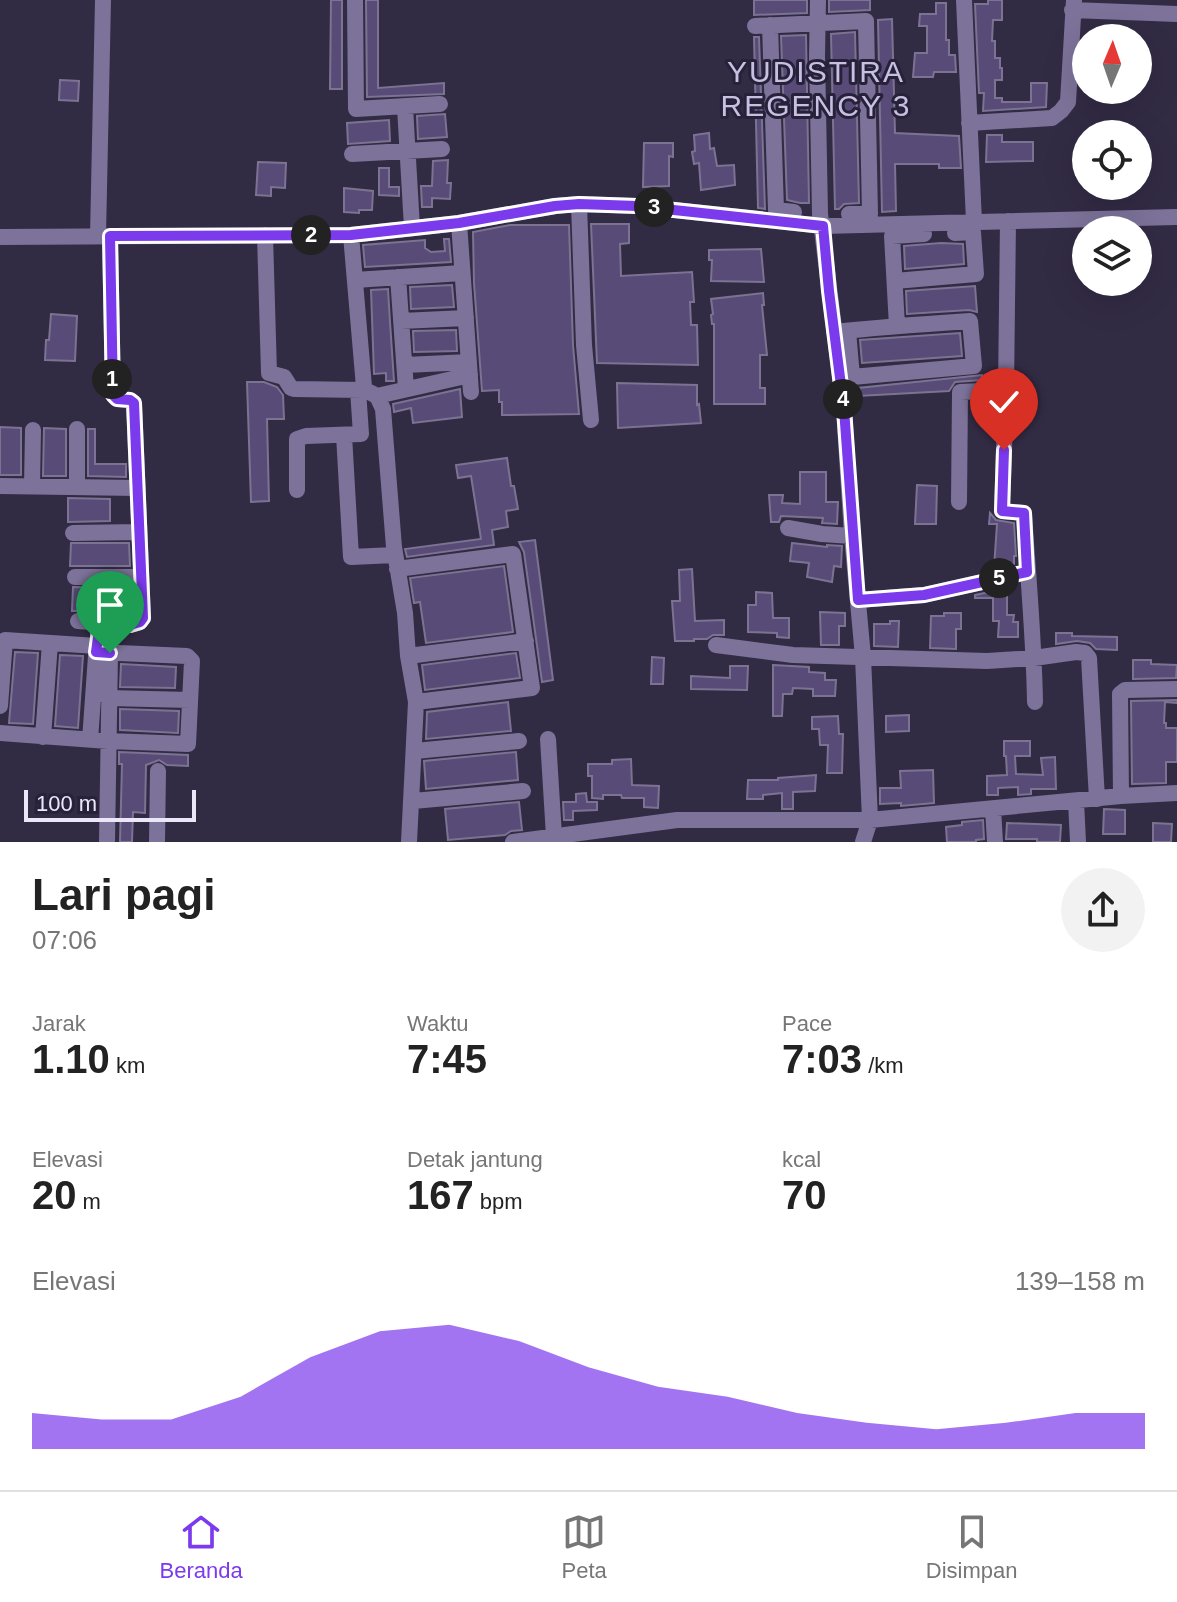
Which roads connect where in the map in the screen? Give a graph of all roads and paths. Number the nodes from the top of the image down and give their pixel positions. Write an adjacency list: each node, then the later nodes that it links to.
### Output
1 (103, 0): 23 (street)
2 (355, 0): 9 (street)
3 (818, 0): 7 (street)
4 (964, 0): 10 (street)
5 (1073, 5): 6 (street); 10 (street)
6 (1177, 14)
7 (819, 22): 16 (street); 16 (street); 16 (street)
8 (440, 104): 9 (street)
9 (405, 107): 12 (street)
10 (969, 123): 18 (street)
11 (442, 149): 12 (street)
12 (408, 151): 13 (street); 20 (street)
13 (352, 154)
14 (579, 204): 16 (street); 19 (street); 38 (street)
15 (1177, 217): 17 (street)
16 (823, 218): 18 (street); 32 (street)
17 (1008, 221): 18 (street); 36 (street)
18 (974, 222)
19 (459, 223): 20 (street); 25 (street)
20 (412, 228): 22 (street)
21 (265, 235): 22 (street); 23 (street); 37 (street)
22 (351, 235): 27 (street)
23 (104, 236): 24 (street); 45 (street)
24 (0, 237)
25 (462, 273): 26 (street); 29 (street)
26 (398, 277): 27 (street); 30 (street)
27 (355, 280): 37 (street)
28 (895, 281): 28 (street); 31 (street)
29 (466, 318): 30 (street); 34 (street)
30 (401, 321): 33 (street)
31 (897, 326): 32 (street); 32 (street)
32 (841, 332): 51 (street)
33 (405, 365): 34 (street); 35 (street)
34 (470, 376): 35 (street)
35 (406, 389): 37 (street)
36 (1006, 390): 47 (street); 53 (street)
37 (367, 392): 41 (street); 52 (street)
38 (591, 420)
39 (77, 429): 44 (street)
40 (33, 430): 43 (street)
41 (344, 435): 46 (street); 52 (street)
42 (0, 486): 43 (street)
43 (32, 486): 44 (street)
44 (77, 487): 45 (street)
45 (137, 488): 49 (street)
46 (297, 490)
47 (959, 502)
48 (788, 528): 51 (street)
49 (139, 532): 50 (street); 55 (street)
50 (73, 533)
51 (852, 536): 56 (street)
52 (396, 562): 59 (street); 63 (street)
53 (1027, 572): 56 (street); 65 (street)
54 (75, 577): 55 (street)
55 (141, 577): 58 (street)
56 (858, 600): 64 (street)
57 (78, 621): 58 (street)
58 (100, 623): 62 (street)
59 (526, 641): 63 (street); 69 (street)
60 (50, 643): 62 (street); 71 (street); 73 (street)
61 (716, 645): 64 (street)
62 (101, 650): 67 (street); 68 (street); 75 (street)
63 (408, 656): 69 (street)
64 (863, 657): 65 (street); 87 (street)
65 (1034, 658): 70 (street); 83 (street)
66 (1177, 689): 82 (street)
67 (108, 698): 68 (street); 76 (street)
68 (190, 700): 76 (street)
69 (416, 702): 78 (street)
70 (1035, 702)
71 (0, 706)
72 (0, 733): 73 (street)
73 (43, 737): 75 (street)
74 (548, 739): 88 (street)
75 (90, 740): 76 (street)
76 (108, 741): 90 (street)
77 (519, 741): 78 (street)
78 (415, 751): 84 (street)
79 (158, 771): 91 (street)
80 (523, 791): 84 (street)
81 (1177, 793): 82 (street)
82 (1121, 796): 83 (street)
83 (1097, 799): 85 (street)
84 (413, 801): 92 (street)
85 (1076, 801): 86 (street); 95 (street)
86 (993, 809): 87 (street); 94 (street)
87 (870, 820): 88 (street); 93 (street)
88 (554, 836): 89 (street)
89 (522, 841)
90 (107, 842)
91 (157, 842)
92 (409, 842)
93 (863, 842)
94 (995, 842)
95 (1078, 842)

